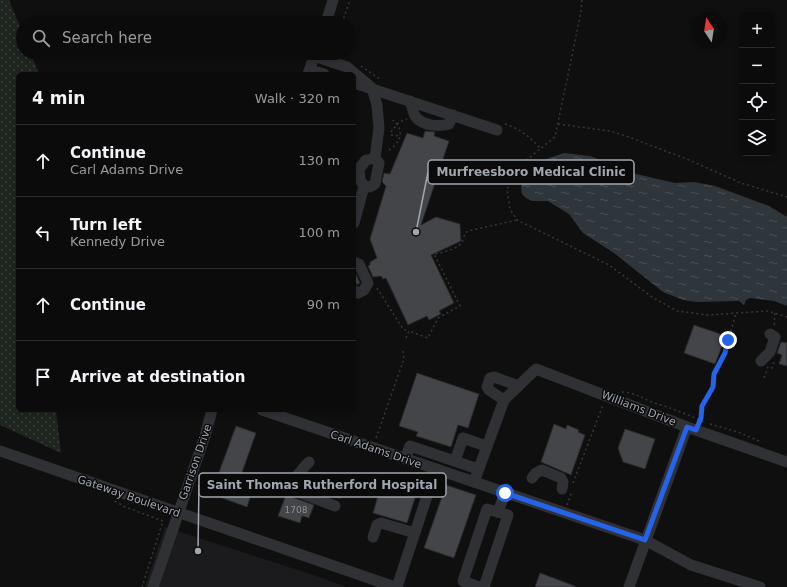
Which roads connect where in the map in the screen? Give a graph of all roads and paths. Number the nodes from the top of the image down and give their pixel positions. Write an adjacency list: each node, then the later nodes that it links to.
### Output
1 (333, 0): 4 (street)
2 (350, 0): 5 (path)
3 (582, 0): 18 (path)
4 (328, 16)
5 (344, 16)
6 (313, 60): 8 (street)
7 (329, 60): 9 (street)
8 (309, 72)
9 (354, 72)
10 (356, 74): 12 (street)
11 (356, 84): 12 (street)
12 (372, 88): 13 (street); 25 (street)
13 (410, 101): 14 (street); 14 (street)
14 (453, 115): 19 (street)
15 (391, 119): 17 (path)
16 (408, 120): 17 (path)
17 (398, 124): 20 (path); 22 (path)
18 (558, 124): 23 (path); 28 (path)
19 (501, 127): 23 (path)
20 (392, 132)
21 (392, 135): 22 (path)
22 (401, 136): 24 (path)
23 (541, 149): 30 (path)
24 (389, 150)
25 (374, 158): 26 (street); 27 (street)
26 (356, 168): 27 (street)
27 (364, 186): 29 (street)
28 (787, 197)
29 (356, 216)
30 (517, 220): 34 (path); 36 (path)
31 (356, 263): 33 (street)
32 (373, 283): 36 (path)
33 (356, 292)
34 (736, 313): 35 (path); 47 (path)
35 (787, 316)
36 (409, 331): 38 (path)
37 (770, 334): 40 (street)
38 (406, 338)
39 (403, 351): 48 (path)
40 (761, 361)
41 (519, 386): 43 (street); 43 (street); 47 (street, Williams Drive)
42 (618, 390): 47 (path)
43 (504, 400): 50 (street)
44 (603, 402): 63 (path)
45 (211, 412): 65 (street, Garrison Drive)
46 (268, 412): 52 (street, Carl Adams Drive)
47 (694, 426): 49 (path); 55 (street, Williams Drive); 69 (street)
48 (375, 442)
49 (760, 442)
50 (486, 446): 53 (street); 56 (street)
51 (0, 451): 65 (street, Gateway Boulevard)
52 (405, 459): 53 (street); 57 (street, Carl Adams Drive)
53 (455, 461): 56 (street)
54 (309, 462): 62 (street)
55 (787, 462)
56 (478, 468): 59 (street)
57 (436, 469): 59 (street, Carl Adams Drive); 67 (street)
58 (532, 478): 60 (street)
59 (474, 482): 61 (street, Carl Adams Drive)
60 (562, 488)
61 (505, 493): 64 (street); 69 (street, Carl Adams Drive)
62 (337, 500)
63 (566, 508)
64 (498, 512): 73 (street); 74 (street)
65 (177, 513): 71 (street, Garrison Drive); 72 (street, Gateway Boulevard)
66 (163, 521): 70 (path)
67 (415, 533): 68 (street); 72 (street)
68 (373, 537)
69 (645, 540): 75 (street); 76 (street, Carl Adams Drive)
70 (142, 587)
71 (153, 587)
72 (396, 587)
73 (479, 587)
74 (484, 587)
75 (629, 587)
76 (760, 587)

